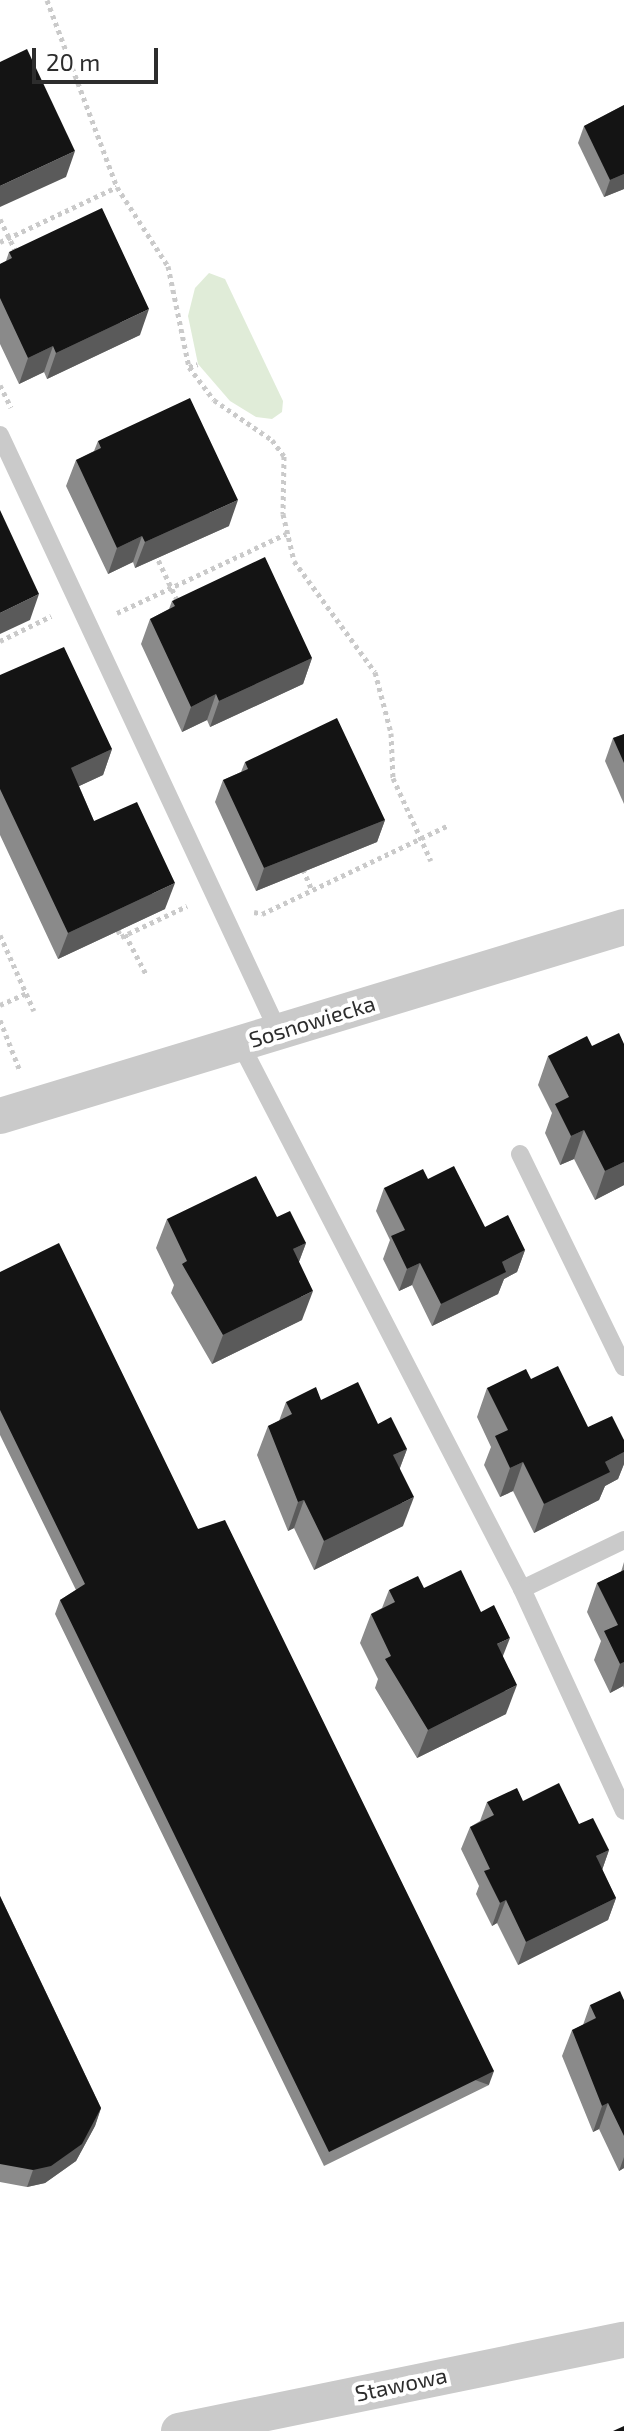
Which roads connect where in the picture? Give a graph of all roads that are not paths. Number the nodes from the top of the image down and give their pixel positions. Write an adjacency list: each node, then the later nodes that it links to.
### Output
1 (0, 435): 3 (lane)
2 (624, 927): 3 (street, Sosnowiecka)
3 (278, 1031): 4 (street, Sosnowiecka)
4 (240, 1043): 5 (street, Sosnowiecka); 9 (lane)
5 (0, 1116)
6 (520, 1154): 7 (lane)
7 (624, 1367)
8 (624, 1540): 9 (lane)
9 (522, 1589): 10 (lane)
10 (624, 1811)
11 (624, 2340): 12 (street, Stawowa)
12 (179, 2431)

